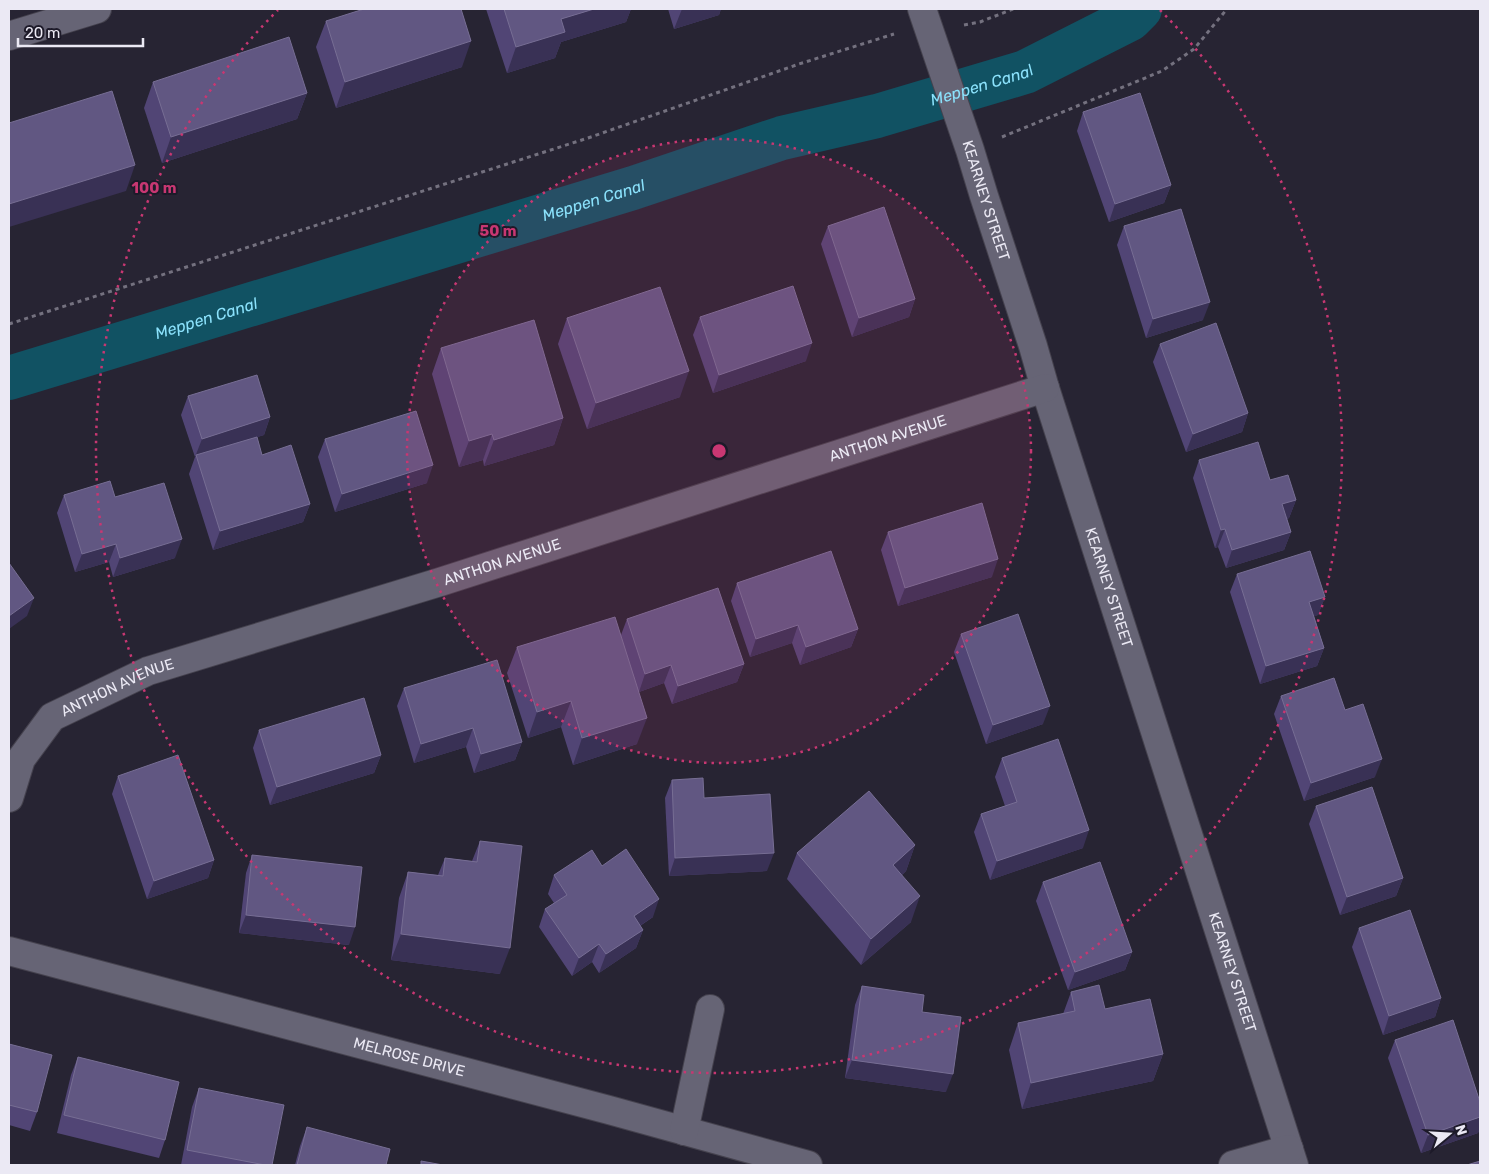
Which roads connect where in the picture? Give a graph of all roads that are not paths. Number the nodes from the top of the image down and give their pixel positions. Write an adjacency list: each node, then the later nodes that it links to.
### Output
1 (97, 9): 3 (street)
2 (922, 9): 4 (street, KEARNEY STREET)
3 (9, 36)
4 (1045, 388): 5 (street, ANTHON AVENUE); 9 (street, KEARNEY STREET)
5 (9, 798)
6 (9, 951): 8 (street, MELROSE DRIVE)
7 (710, 1009): 8 (street)
8 (684, 1131): 10 (street, MELROSE DRIVE)
9 (1292, 1157): 11 (street)
10 (808, 1165)
11 (1233, 1165)

